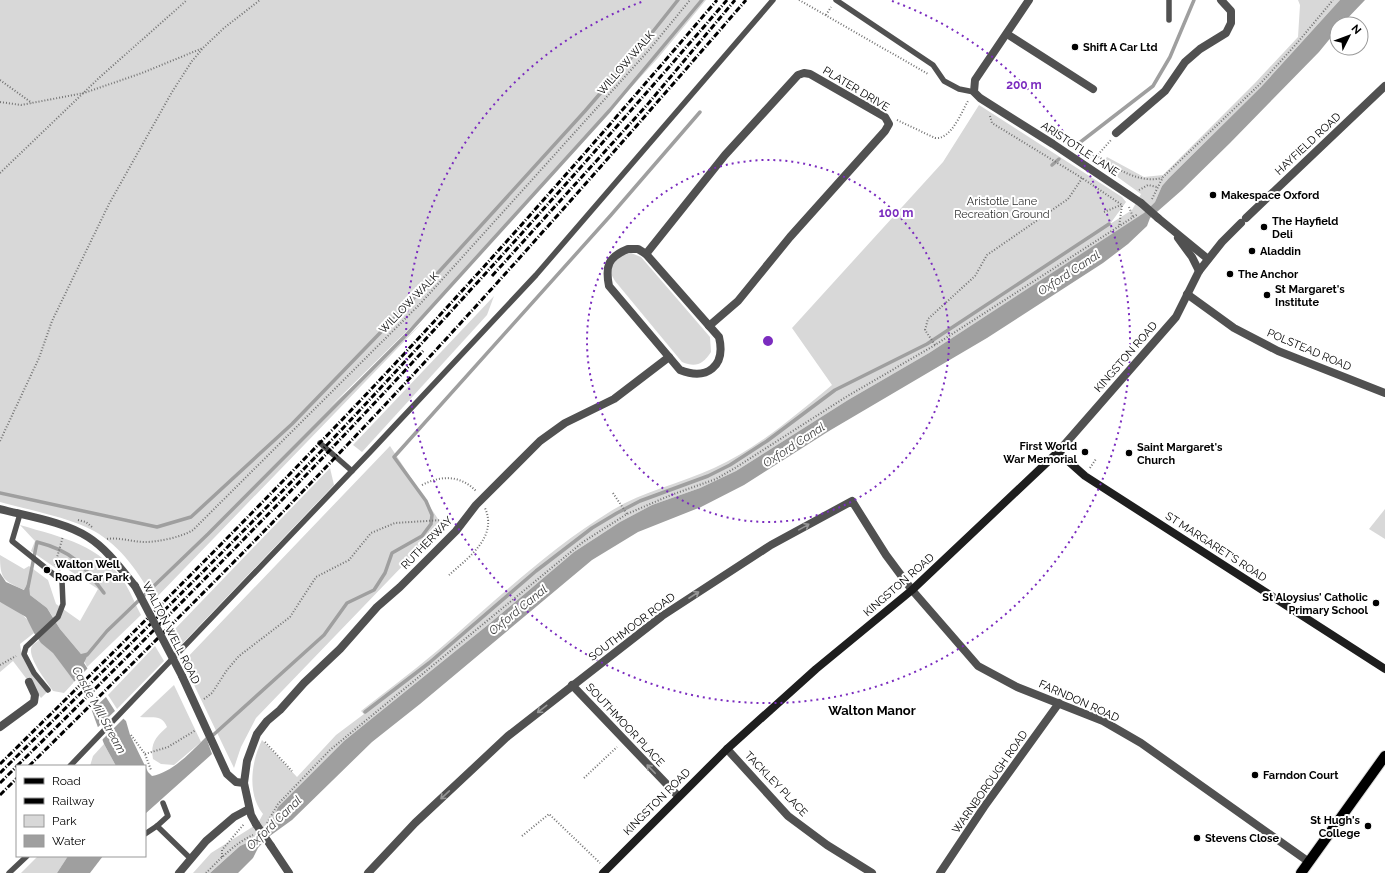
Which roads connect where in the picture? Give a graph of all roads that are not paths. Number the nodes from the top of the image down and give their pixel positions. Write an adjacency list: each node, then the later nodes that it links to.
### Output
1 (773, 0): 22 (lane)
2 (836, 0): 10 (lane)
3 (1029, 0): 7 (street)
4 (1169, 0): 6 (lane)
5 (1221, 0): 11 (street)
6 (1169, 20)
7 (1007, 34): 9 (street); 10 (street)
8 (1385, 86): 14 (street, HAYFIELD ROAD)
9 (1093, 89)
10 (974, 92): 12 (street, ARISTOTLE LANE, bridge)
11 (1116, 133)
12 (1172, 229): 14 (street, ARISTOTLE LANE); 15 (street, ARISTOTLE LANE)
13 (646, 254): 17 (street); 17 (street, PLATER DRIVE); 18 (street)
14 (1208, 259): 15 (street, HAYFIELD ROAD)
15 (1199, 272): 16 (street, HAYFIELD ROAD)
16 (1188, 294): 19 (street, POLSTEAD ROAD); 21 (street, KINGSTON ROAD)
17 (709, 326): 18 (street)
18 (669, 357): 35 (street, RUTHERWAY)
19 (1385, 393)
20 (320, 443): 22 (lane)
21 (1058, 452): 25 (street, KINGSTON ROAD); 26 (street, ST MARGARET'S ROAD)
22 (352, 471): 34 (lane)
23 (0, 509): 24 (street, WALTON WELL ROAD)
24 (20, 514): 29 (lane); 35 (street, WALTON WELL ROAD, bridge)
25 (912, 590): 28 (street, SOUTHMOOR ROAD, one-way to 25); 30 (street, FARNDON ROAD); 32 (street, KINGSTON ROAD)
26 (1385, 669)
27 (29, 682): 31 (street)
28 (572, 685): 36 (street, SOUTHMOOR PLACE, one-way to 28); 47 (street, SOUTHMOOR ROAD, one-way to 47)
29 (48, 690)
30 (1059, 703): 43 (street, FARNDON ROAD); 50 (street, WARNBOROUGH ROAD)
31 (0, 727)
32 (727, 749): 36 (street, KINGSTON ROAD); 49 (street, TACKLEY PLACE)
33 (1385, 756): 43 (main road)
34 (71, 765)
35 (244, 783): 38 (street)
36 (678, 796): 48 (street, KINGSTON ROAD)
37 (163, 803): 39 (lane)
38 (250, 812): 42 (street); 46 (street, bridge)
39 (157, 826): 40 (lane); 42 (lane)
40 (146, 833)
41 (26, 857): 44 (lane)
42 (191, 860): 45 (street)
43 (1308, 862): 51 (main road)
44 (9, 873)
45 (179, 873)
46 (289, 873)
47 (368, 873)
48 (603, 873)
49 (872, 873)
50 (940, 873)
51 (1301, 873)

